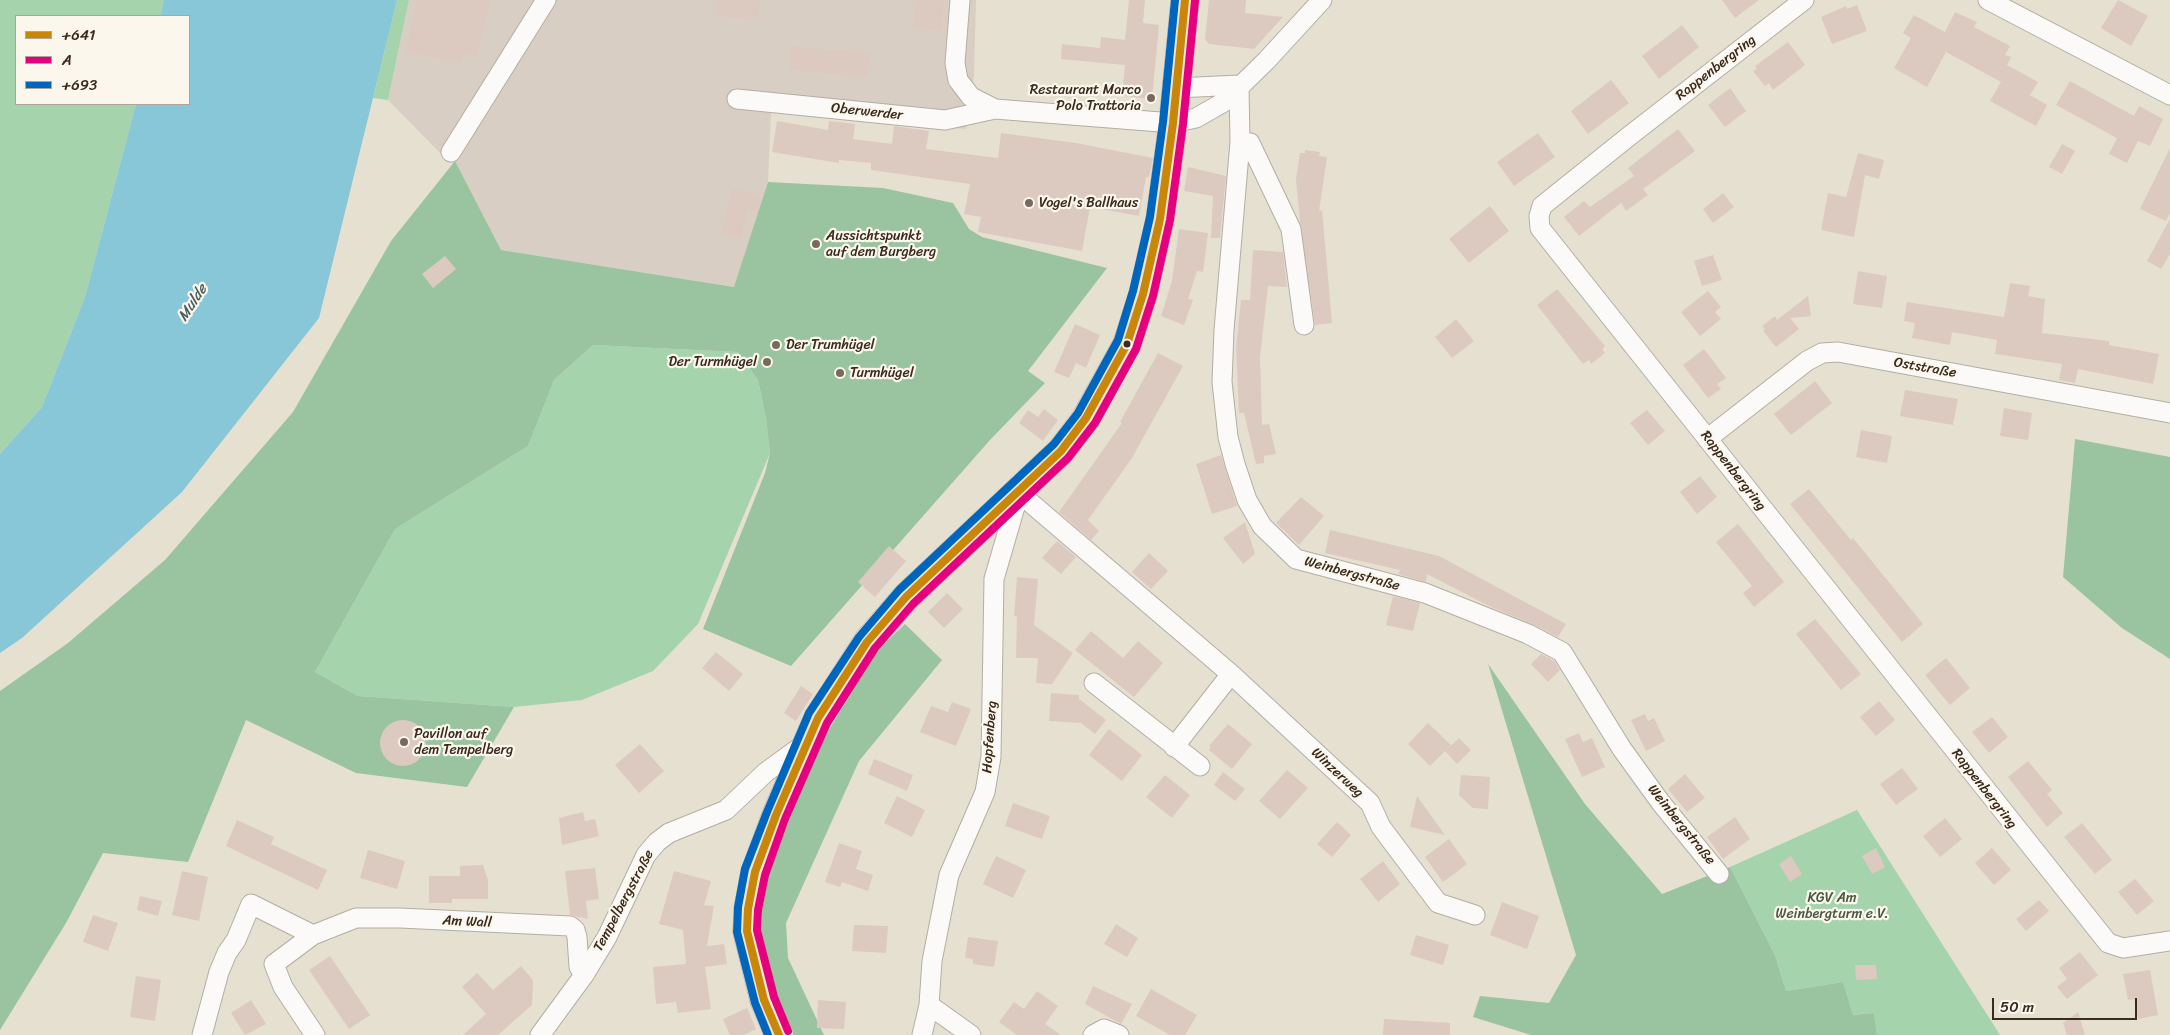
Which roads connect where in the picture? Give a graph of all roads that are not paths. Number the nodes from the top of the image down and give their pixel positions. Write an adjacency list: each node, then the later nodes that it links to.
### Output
1 (546, 0): 14 (street)
2 (960, 0): 11 (street, Oberwerder)
3 (1184, 0): 8 (main road)
4 (1322, 0): 7 (street, Oberwerder)
5 (1804, 0): 17 (street, Rappenbergring)
6 (1988, 0): 9 (street)
7 (1239, 85): 8 (street); 12 (street, Oberwerder); 13 (street, Weinbergstraße)
8 (1177, 88): 12 (main road)
9 (2170, 95)
10 (737, 98): 11 (street, Oberwerder)
11 (995, 109): 12 (street, Oberwerder)
12 (1173, 123): 18 (main road)
13 (1240, 142): 15 (street); 24 (street, Weinbergstraße)
14 (451, 152)
15 (1304, 325)
16 (2170, 414): 17 (street, Oststraße)
17 (1707, 439): 27 (street, Rappenbergring)
18 (1019, 493): 19 (street, Winzerweg); 21 (main road); 29 (street, Hopfenberg)
19 (1231, 674): 22 (street); 25 (street, Winzerweg)
20 (1094, 683): 22 (street)
21 (806, 743): 28 (street, Tempelbergstraße); 33 (main road)
22 (1174, 747): 23 (street)
23 (1200, 766)
24 (1719, 874)
25 (1476, 915)
26 (313, 935): 28 (street, Am Wall); 30 (street); 31 (street, Am Wall)
27 (2170, 941)
28 (584, 975): 32 (street, Tempelbergstraße)
29 (929, 1005): 34 (street, Hopfenberg); 35 (street)
30 (202, 1035)
31 (315, 1035)
32 (540, 1035)
33 (779, 1035)
34 (922, 1035)
35 (971, 1035)
36 (1093, 1035): 37 (street)
37 (1119, 1035)

